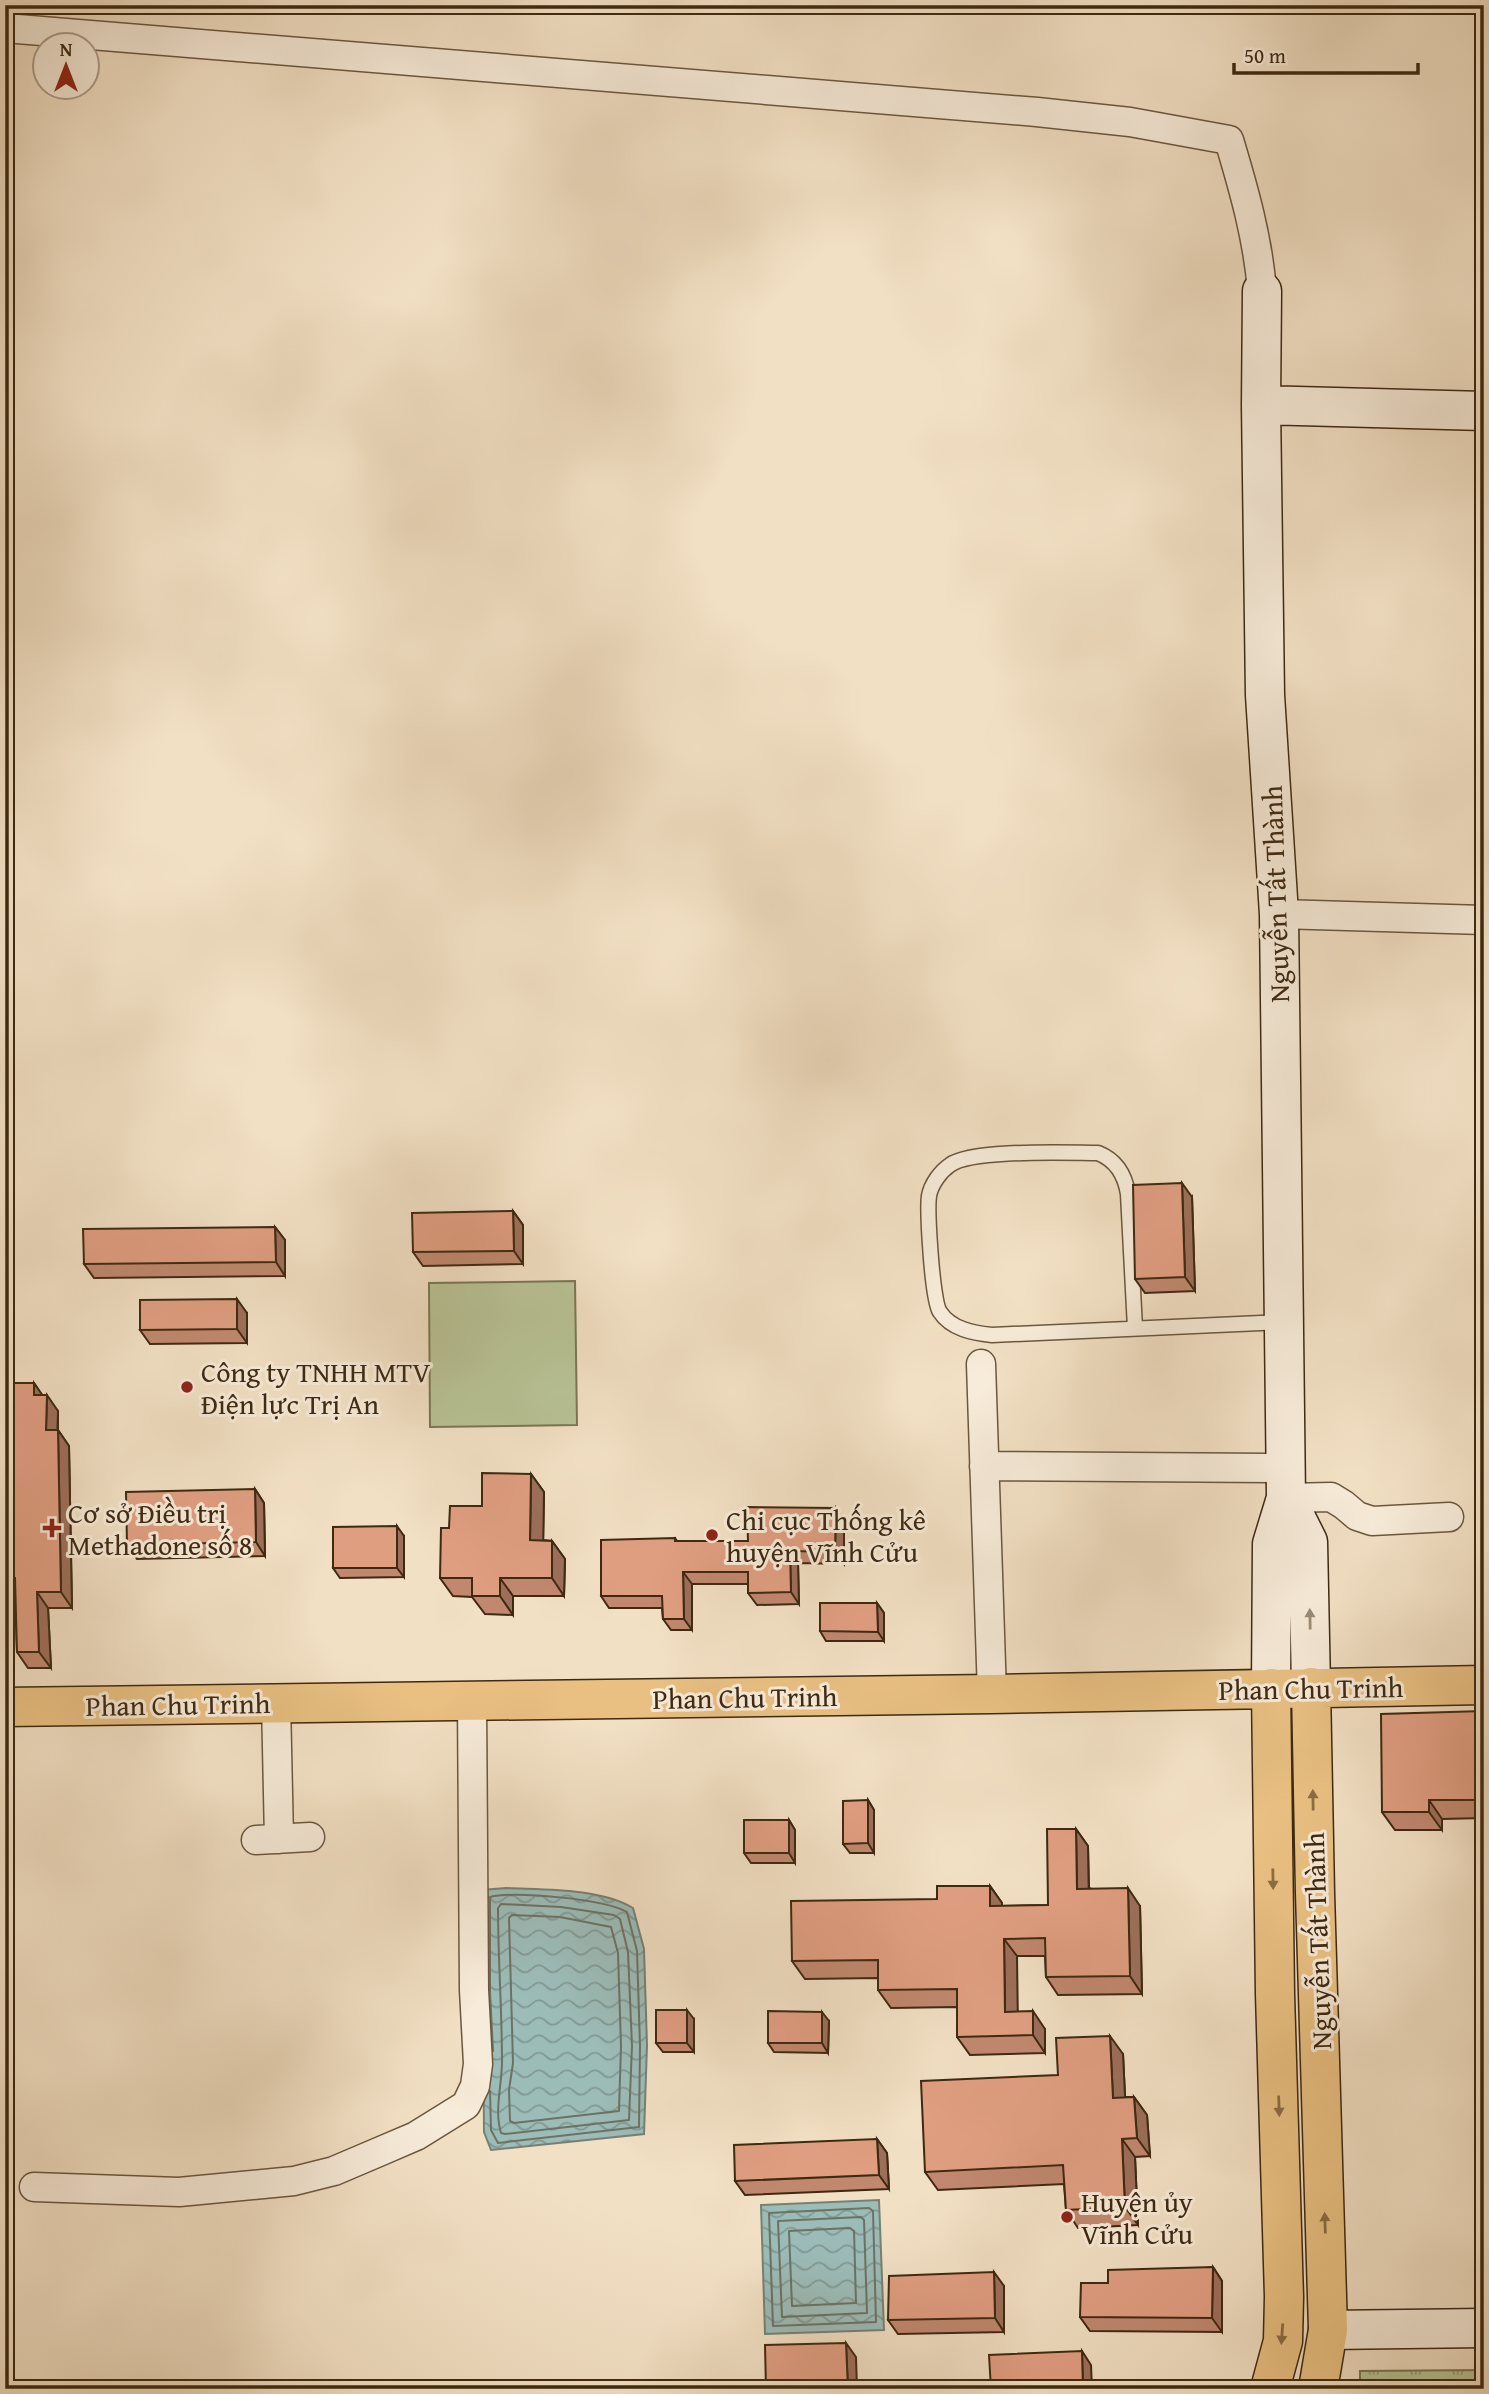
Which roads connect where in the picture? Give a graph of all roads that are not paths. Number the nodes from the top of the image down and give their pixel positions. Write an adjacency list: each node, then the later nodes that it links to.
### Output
1 (5, 28): 2 (street)
2 (1262, 291): 3 (main road, Nguyễn Tất Thành)
3 (1261, 405): 4 (main road); 5 (main road, Nguyễn Tất Thành)
4 (1484, 411)
5 (1279, 914): 6 (street); 7 (main road, Nguyễn Tất Thành)
6 (1484, 920)
7 (1283, 1322): 8 (lane); 11 (main road, Nguyễn Tất Thành)
8 (1135, 1328): 8 (lane)
9 (981, 1364): 10 (street)
10 (984, 1466): 11 (street); 16 (street)
11 (1285, 1483): 12 (street); 14 (main road, Nguyễn Tất Thành); 15 (main road, Nguyễn Tất Thành, one-way to 11)
12 (1449, 1517)
13 (1484, 1685): 15 (main road, Phan Chu Trinh)
14 (1270, 1688): 15 (main road, Phan Chu Trinh); 16 (main road, Phan Chu Trinh); 22 (main road, Nguyễn Tất Thành, one-way to 22)
15 (1311, 1688): 23 (main road, Nguyễn Tất Thành, one-way to 15)
16 (992, 1694): 17 (main road, Phan Chu Trinh)
17 (472, 1701): 18 (main road, Phan Chu Trinh); 21 (street)
18 (276, 1702): 19 (main road, Phan Chu Trinh); 20 (street)
19 (5, 1707)
20 (310, 1837)
21 (34, 2188)
22 (1283, 2274): 23 (main road); 26 (main road, Nguyễn Tất Thành, one-way to 26)
23 (1326, 2275): 25 (main road, Nguyễn Tất Thành)
24 (1484, 2328): 25 (main road)
25 (1328, 2330): 27 (main road, Nguyễn Tất Thành)
26 (1270, 2389)
27 (1318, 2389)

